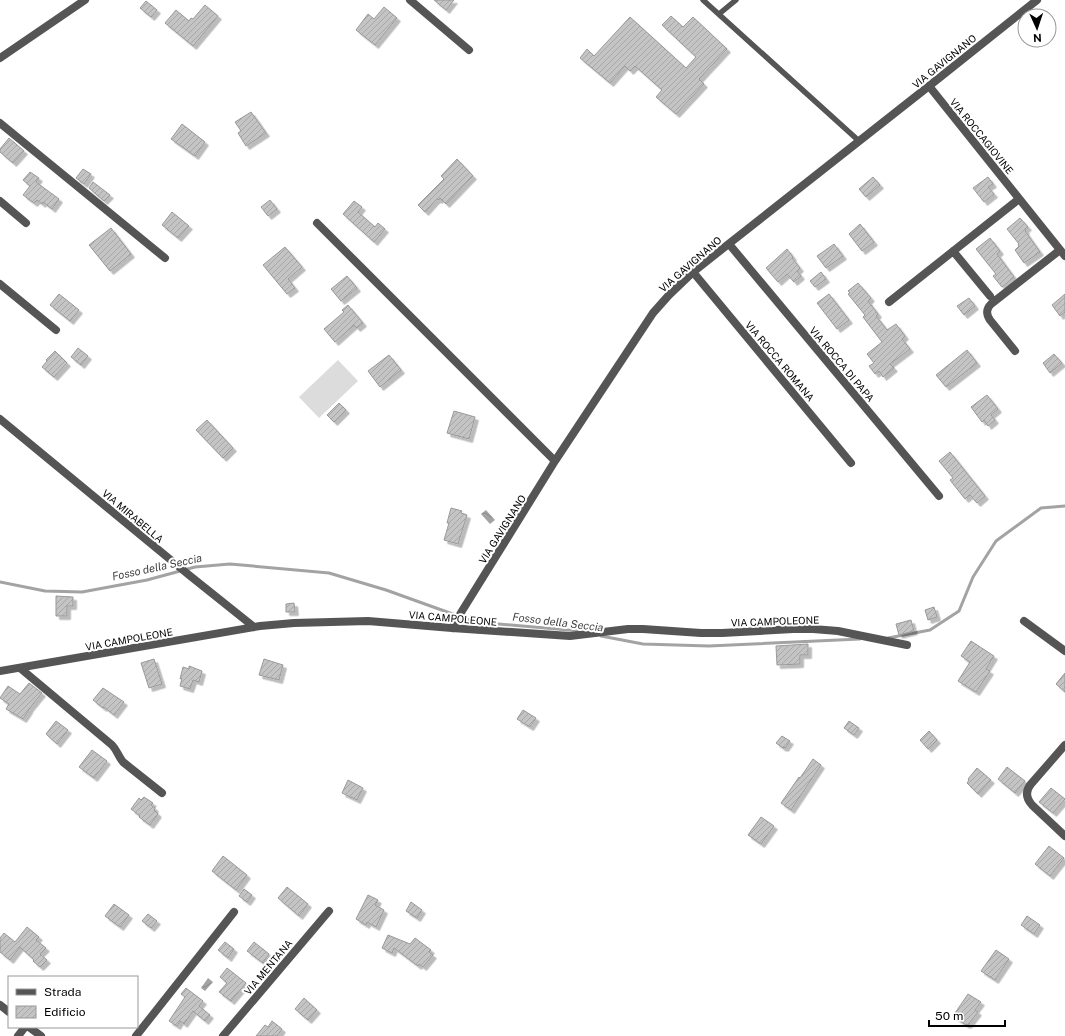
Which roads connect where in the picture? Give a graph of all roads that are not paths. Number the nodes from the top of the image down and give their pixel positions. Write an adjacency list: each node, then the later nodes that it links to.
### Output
1 (85, 0): 8 (street)
2 (410, 0): 7 (street)
3 (703, 0): 6 (lane)
4 (736, 0): 6 (lane)
5 (1037, 0): 9 (street, VIA GAVIGNANO)
6 (719, 14): 11 (lane)
7 (469, 50)
8 (0, 58)
9 (929, 86): 11 (street, VIA GAVIGNANO); 12 (street, VIA ROCCAGIOVINE)
10 (0, 123): 19 (street)
11 (859, 141): 16 (street, VIA GAVIGNANO)
12 (1019, 199): 17 (street); 18 (street, VIA ROCCAGIOVINE)
13 (0, 201): 15 (street)
14 (317, 222): 27 (street)
15 (26, 223)
16 (729, 244): 20 (street, VIA GAVIGNANO); 29 (street, VIA ROCCA DI PAPA)
17 (953, 251): 22 (street); 23 (street)
18 (1063, 253): 25 (street)
19 (165, 258)
20 (694, 272): 27 (street, VIA GAVIGNANO); 28 (street, VIA ROCCA ROMANA)
21 (0, 284): 24 (street)
22 (990, 296)
23 (889, 302)
24 (56, 330)
25 (1015, 351)
26 (0, 419): 31 (street, VIA MIRABELLA)
27 (556, 461): 32 (street, VIA GAVIGNANO)
28 (851, 463)
29 (939, 496)
30 (1024, 621): 34 (street)
31 (254, 627): 32 (street, VIA CAMPOLEONE); 35 (street, VIA CAMPOLEONE)
32 (452, 628): 33 (street, VIA CAMPOLEONE)
33 (907, 645)
34 (1065, 651)
35 (20, 668): 36 (street, VIA CAMPOLEONE); 38 (street)
36 (0, 671)
37 (1065, 745): 39 (street)
38 (162, 793)
39 (1065, 836)
40 (329, 911): 49 (street, VIA MENTANA)
41 (234, 912): 48 (street)
42 (0, 1005): 43 (street)
43 (8, 1011)
44 (24, 1028): 46 (street)
45 (30, 1028): 47 (street)
46 (18, 1036)
47 (40, 1036)
48 (136, 1036)
49 (222, 1036)

